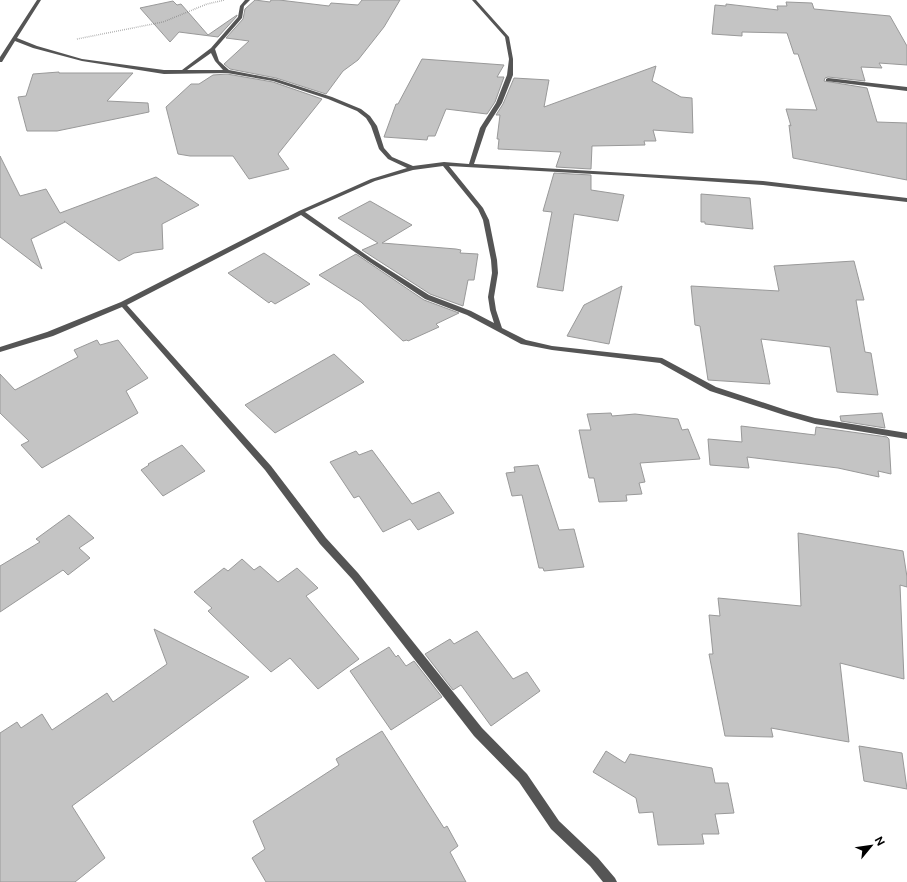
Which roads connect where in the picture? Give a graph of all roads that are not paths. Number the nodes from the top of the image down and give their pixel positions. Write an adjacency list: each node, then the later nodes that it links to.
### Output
1 (39, 0): 4 (street)
2 (248, 0): 5 (street)
3 (474, 0): 12 (street)
4 (15, 39): 6 (street); 7 (street)
5 (213, 49): 7 (street); 8 (street)
6 (1, 59)
7 (183, 70): 8 (street)
8 (227, 71): 13 (street)
9 (828, 80): 10 (street)
10 (907, 89)
11 (444, 164): 12 (street); 13 (street); 17 (street)
12 (471, 165): 14 (street)
13 (412, 168): 15 (street)
14 (907, 200)
15 (301, 212): 16 (street); 17 (street)
16 (123, 304): 18 (street); 20 (street)
17 (499, 328): 19 (street)
18 (0, 350)
19 (907, 436)
20 (611, 882)

